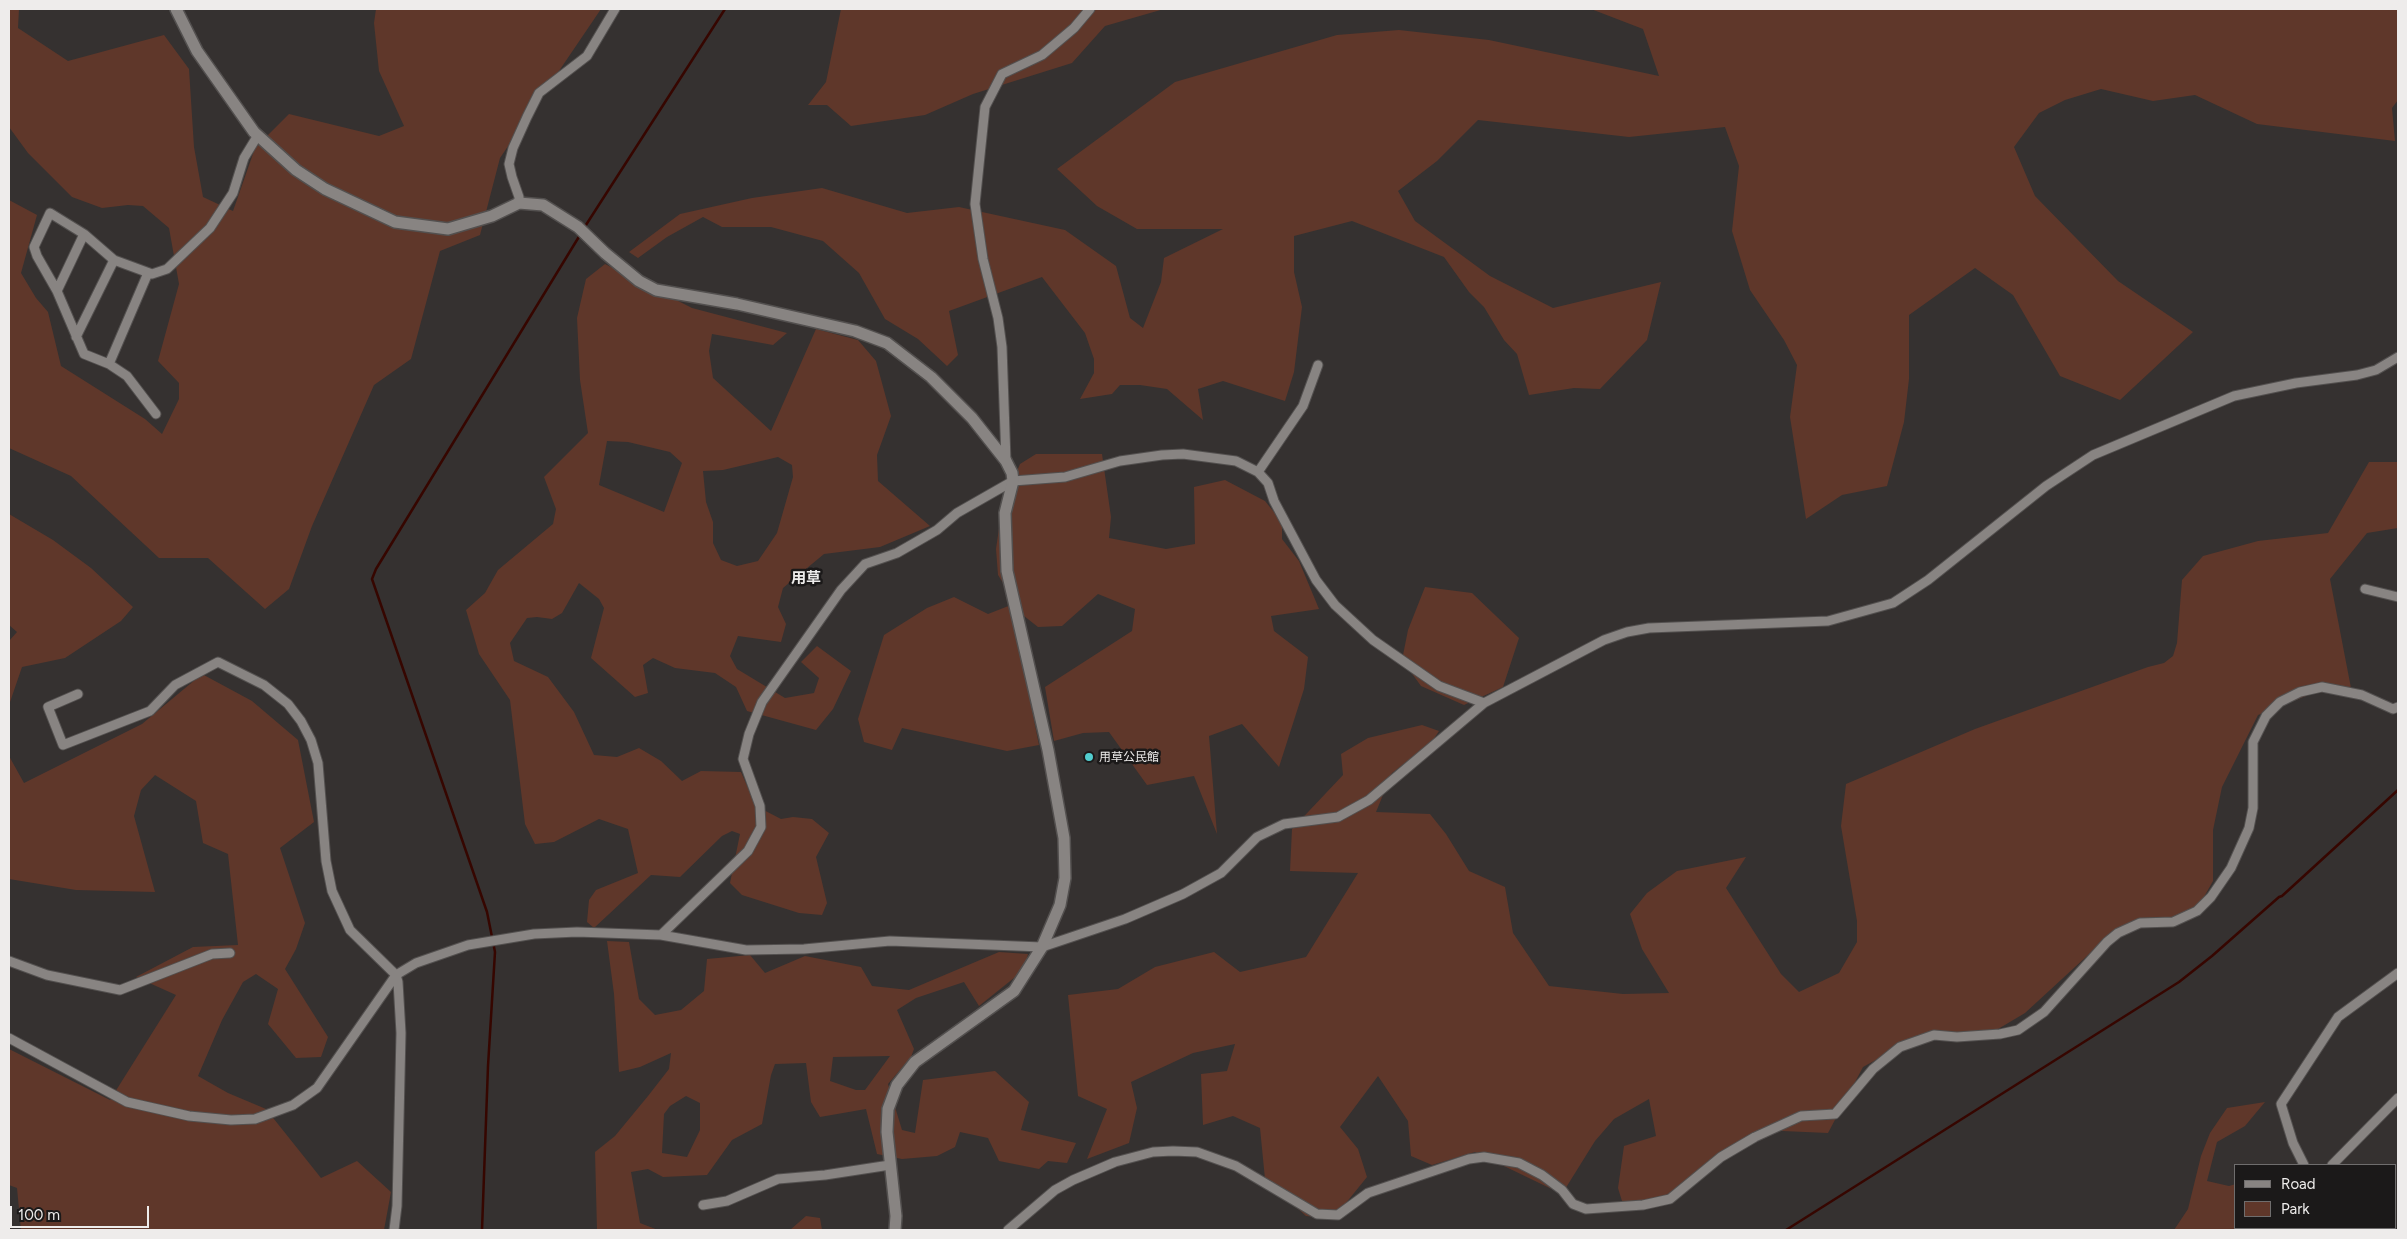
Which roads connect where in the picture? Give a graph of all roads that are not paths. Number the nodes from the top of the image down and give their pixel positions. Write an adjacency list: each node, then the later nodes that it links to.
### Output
1 (176, 9): 4 (street)
2 (615, 9): 5 (street)
3 (1090, 9): 15 (street)
4 (258, 135): 5 (street); 8 (street)
5 (519, 203): 15 (street)
6 (84, 234): 7 (street); 9 (street); 9 (street)
7 (114, 260): 8 (street); 10 (street)
8 (148, 273): 12 (street)
9 (57, 291): 10 (street)
10 (76, 337): 12 (street)
11 (2398, 356): 21 (street)
12 (108, 364): 14 (street)
13 (1318, 365): 16 (street)
14 (156, 414)
15 (1006, 461): 17 (street)
16 (1258, 472): 17 (street); 21 (street)
17 (1013, 481): 23 (street); 24 (street)
18 (2365, 589): 19 (street)
19 (2398, 597)
20 (78, 694): 28 (street)
21 (1484, 703): 24 (street)
22 (2398, 707): 37 (street)
23 (661, 936): 24 (street); 28 (street)
24 (1042, 947): 31 (street)
25 (230, 953): 26 (street)
26 (9, 961)
27 (2398, 973): 32 (street)
28 (396, 975): 29 (street); 35 (street)
29 (9, 1038)
30 (2398, 1098): 33 (street)
31 (890, 1164): 34 (street); 36 (street)
32 (2304, 1164)
33 (2333, 1164)
34 (703, 1205)
35 (394, 1230)
36 (895, 1230)
37 (1008, 1230)

